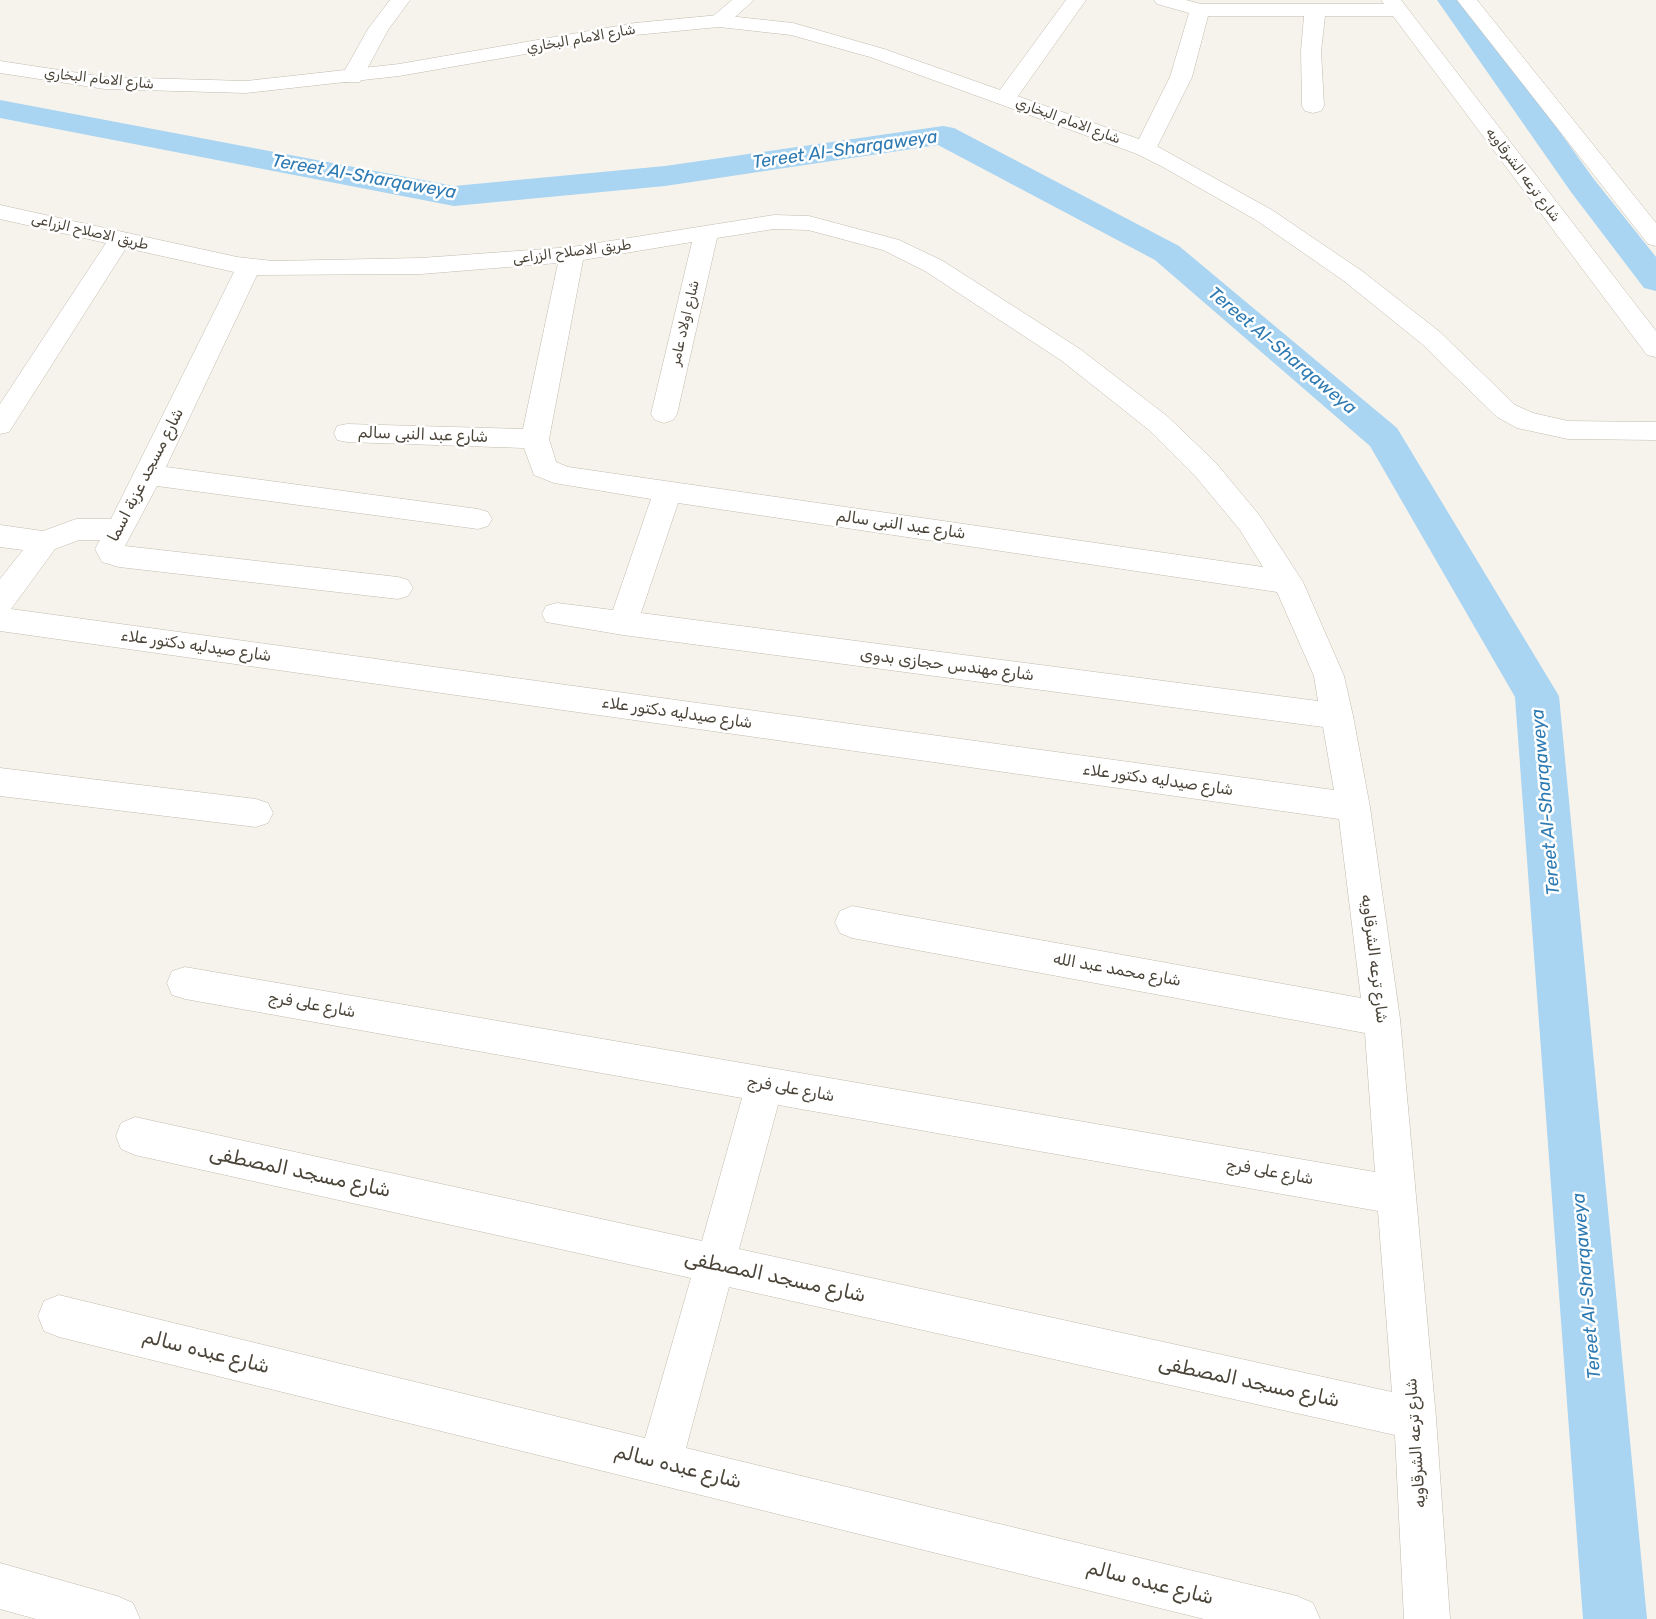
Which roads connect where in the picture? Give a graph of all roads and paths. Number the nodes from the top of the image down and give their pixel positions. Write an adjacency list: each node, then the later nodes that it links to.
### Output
1 (400, 0): 11 (street)
2 (744, 0): 9 (street)
3 (1076, 0): 12 (street)
4 (1164, 0): 7 (street)
5 (1467, 0): 18 (street)
6 (1395, 5): 8 (street); 21 (street, شارع ترعه الشرقاويه)
7 (1200, 10): 8 (street); 14 (street)
8 (1315, 10): 13 (street)
9 (719, 21): 11 (street, شارع الامام البخاري); 12 (street, شارع الامام البخاري)
10 (0, 67): 11 (street, شارع الامام البخاري)
11 (352, 77)
12 (1005, 98): 14 (street, شارع الامام البخاري)
13 (1313, 106)
14 (1146, 148): 25 (street, شارع الامام البخاري)
15 (0, 212): 17 (street, طريق الاصلاح الزراعى)
16 (706, 232): 19 (street, طريق الاصلاح الزراعى); 22 (street, طريق الاصلاح الزراعى); 23 (street, شارع اولاد عامر)
17 (120, 239): 20 (street, طريق الاصلاح الزراعى); 24 (street)
18 (1656, 239)
19 (572, 254): 20 (street, طريق الاصلاح الزراعى); 27 (street, شارع عبد النبى سالم)
20 (249, 266): 28 (street, شارع مسجد عزبة اسما)
21 (1656, 349)
22 (1105, 381): 34 (street, شارع ترعه الشرقاويه)
23 (664, 414)
24 (3, 415)
25 (1656, 431)
26 (346, 433): 27 (street, شارع عبد النبى سالم)
27 (535, 439): 29 (street, شارع عبد النبى سالم)
28 (149, 475): 30 (street); 31 (street, شارع مسجد عزبة اسما)
29 (668, 490): 34 (street, شارع عبد النبى سالم); 39 (street)
30 (478, 519)
31 (118, 530): 33 (street); 35 (street, شارع مسجد عزبة اسما)
32 (0, 536): 33 (street)
33 (45, 542): 36 (street)
34 (1288, 582): 40 (street, شارع ترعه الشرقاويه)
35 (398, 588)
36 (0, 601)
37 (557, 614): 39 (street, شارع مهندس حجازى بدوى)
38 (0, 619): 42 (street, شارع صيدليه دكتور علاء)
39 (623, 623): 40 (street, شارع مهندس حجازى بدوى)
40 (1337, 716): 42 (street, شارع ترعه الشرقاويه)
41 (0, 782): 43 (street)
42 (1354, 807): 46 (street, شارع ترعه الشرقاويه)
43 (256, 813)
44 (852, 922): 46 (street, شارع محمد عبد الله)
45 (185, 983): 47 (street, شارع على فرج)
46 (1382, 1019): 49 (street, شارع ترعه الشرقاويه)
47 (765, 1084): 49 (street, شارع على فرج); 50 (street)
48 (135, 1136): 50 (street, شارع مسجد المصطفى)
49 (1397, 1194): 52 (street, شارع ترعه الشرقاويه)
50 (715, 1264): 52 (street, شارع مسجد المصطفى); 53 (street)
51 (58, 1316): 53 (street, شارع عبده سالم)
52 (1415, 1418): 57 (street, شارع ترعه الشرقاويه)
53 (660, 1463): 56 (street, شارع عبده سالم)
54 (0, 1586): 55 (street)
55 (117, 1619)
56 (1297, 1619)
57 (1427, 1619)

